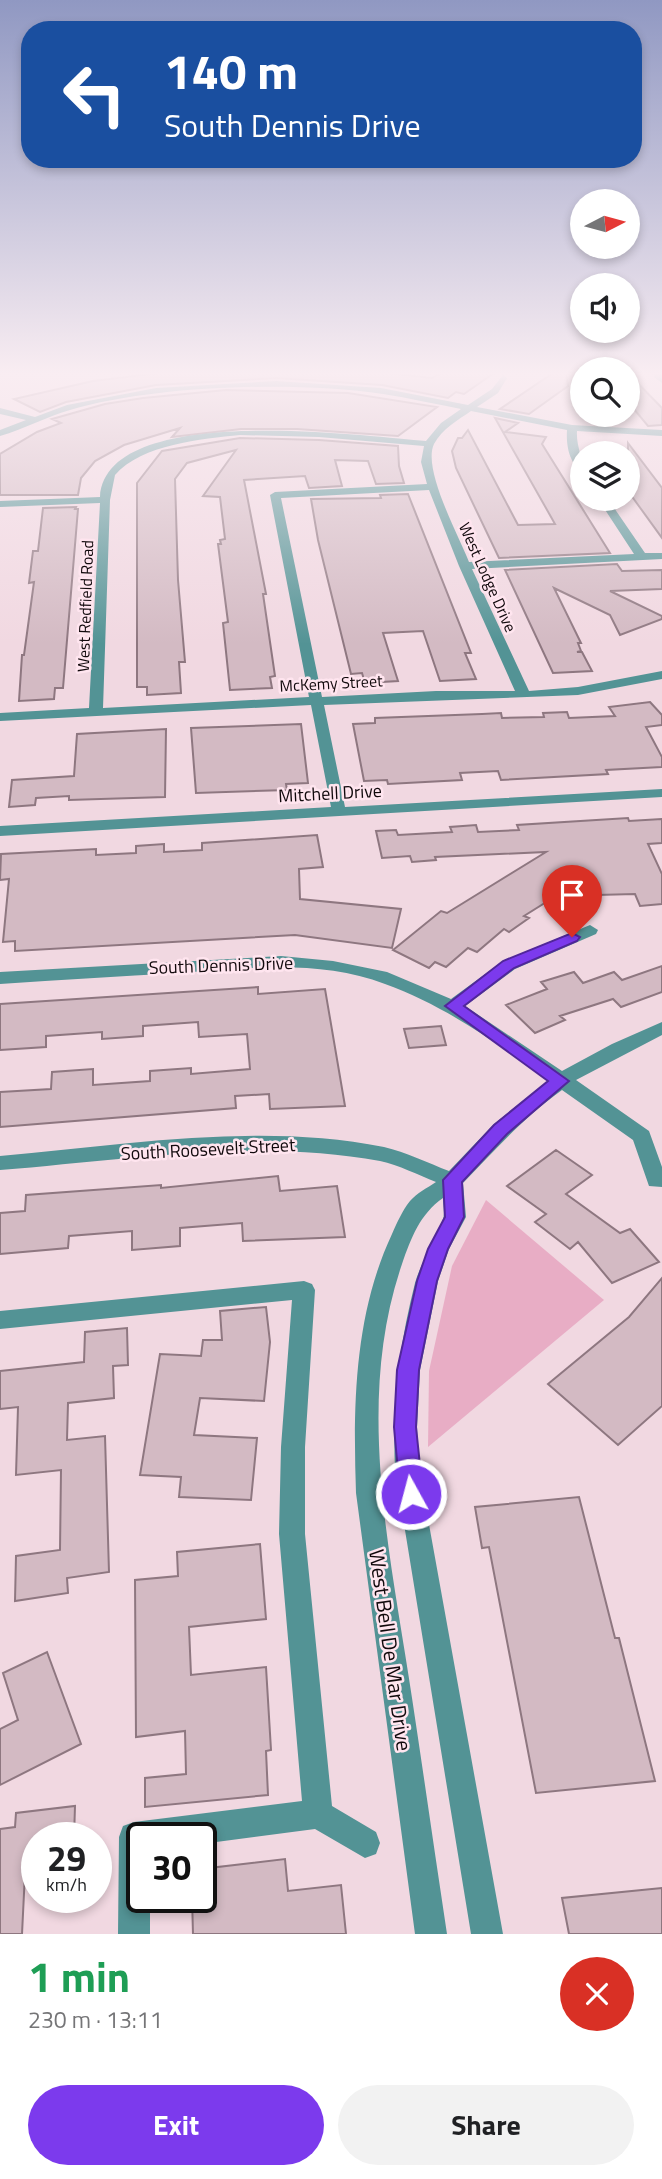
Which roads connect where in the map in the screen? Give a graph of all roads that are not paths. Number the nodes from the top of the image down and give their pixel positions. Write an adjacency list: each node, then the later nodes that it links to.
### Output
1 (121, 463): 4 (street, West Redfield Road)
2 (426, 463): 3 (street, West Lodge Drive)
3 (433, 487): 9 (street, West Lodge Drive); 12 (street)
4 (105, 500): 5 (street); 13 (street, West Redfield Road)
5 (0, 504)
6 (611, 511): 8 (street)
7 (662, 556): 8 (street)
8 (642, 557): 9 (street)
9 (465, 566): 11 (street, West Lodge Drive)
10 (662, 675): 11 (street, McKemy Street)
11 (524, 695): 12 (street, McKemy Street)
12 (315, 701): 13 (street, McKemy Street); 16 (street)
13 (96, 713): 14 (street, McKemy Street)
14 (0, 718)
15 (662, 793): 16 (street, Mitchell Drive)
16 (339, 811): 17 (street, Mitchell Drive)
17 (0, 831)
18 (590, 930): 20 (street)
19 (0, 978): 20 (street, South Dennis Drive)
20 (453, 1006): 22 (street, South Dennis Drive)
21 (662, 1028): 22 (street)
22 (560, 1081): 24 (street, West Bell De Mar Drive); 25 (street, South Dennis Drive)
23 (0, 1163): 24 (street, South Roosevelt Street)
24 (453, 1180): 30 (street, West Bell De Mar Drive); 31 (street)
25 (656, 1181)
26 (0, 1320): 27 (street)
27 (318, 1814): 28 (street); 29 (street)
28 (365, 1843)
29 (134, 1934)
30 (431, 1934)
31 (487, 1934)

